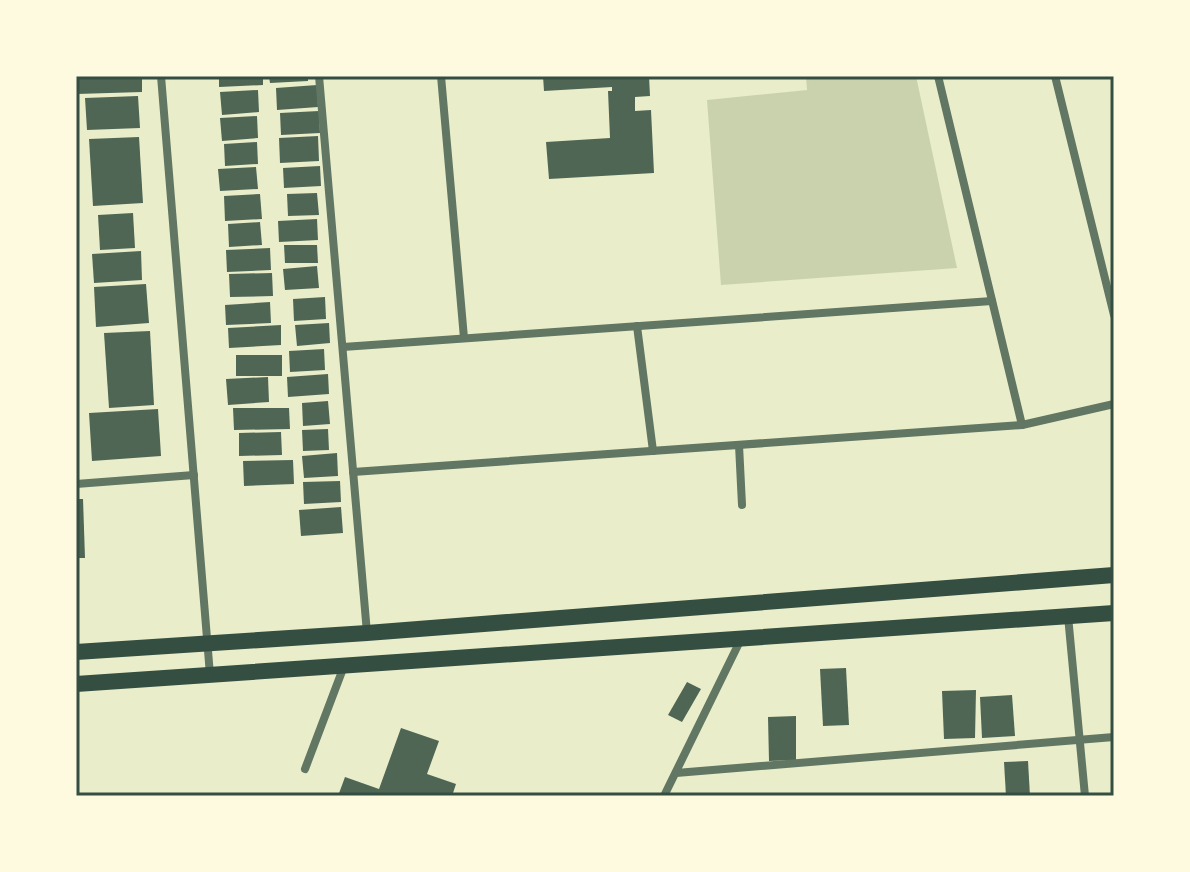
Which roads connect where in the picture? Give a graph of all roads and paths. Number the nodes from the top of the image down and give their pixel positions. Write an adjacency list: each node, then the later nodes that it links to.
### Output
1 (161, 76): 16 (street)
2 (319, 76): 10 (street)
3 (441, 76): 9 (street)
4 (938, 76): 6 (street)
5 (1055, 76): 7 (street)
6 (992, 301): 8 (street); 12 (street)
7 (1114, 315)
8 (637, 326): 9 (street); 14 (street)
9 (464, 338): 10 (street)
10 (343, 347): 15 (street)
11 (1114, 404): 12 (street)
12 (1022, 425): 13 (street)
13 (739, 445): 14 (street); 18 (street)
14 (653, 451): 15 (street)
15 (353, 472): 22 (street)
16 (194, 475): 17 (street); 24 (street)
17 (76, 484)
18 (742, 505)
19 (1114, 575): 22 (main road)
20 (1114, 613): 21 (main road)
21 (1068, 616): 23 (main road); 30 (street)
22 (367, 633): 24 (main road)
23 (742, 638): 26 (main road); 32 (street)
24 (208, 642): 25 (main road); 27 (street)
25 (76, 652)
26 (344, 666): 27 (main road); 31 (street)
27 (210, 675): 28 (main road)
28 (76, 684)
29 (1114, 737): 30 (street)
30 (1082, 738): 32 (street); 34 (street)
31 (305, 769)
32 (676, 773): 33 (street)
33 (664, 796)
34 (1085, 796)

